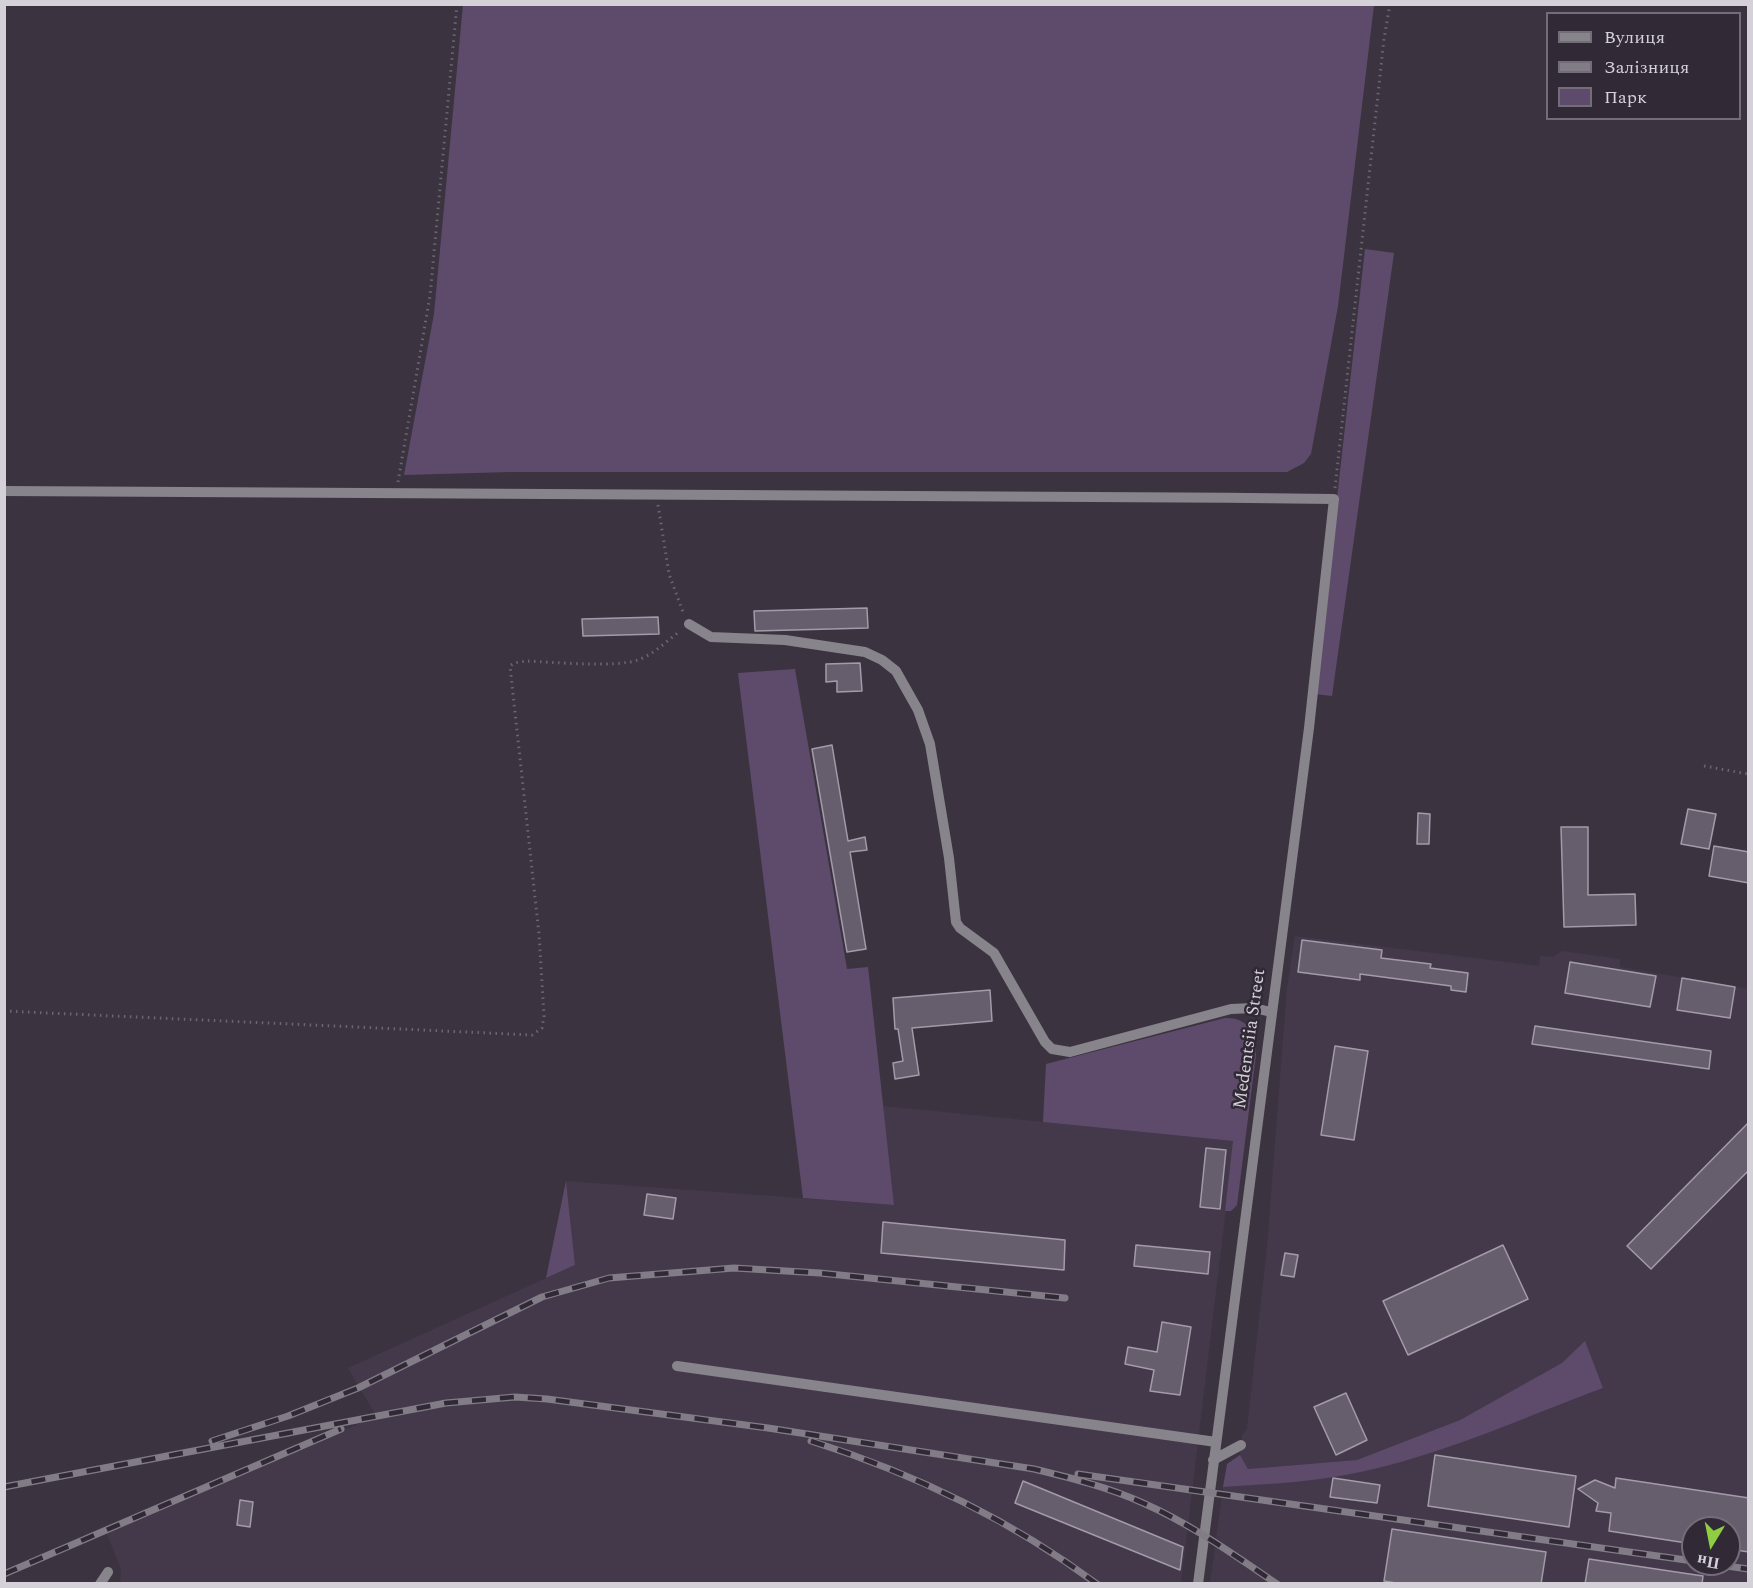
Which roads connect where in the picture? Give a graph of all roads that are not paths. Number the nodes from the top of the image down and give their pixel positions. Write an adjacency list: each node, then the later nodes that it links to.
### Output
1 (4, 491): 3 (street, Medentsiia Street)
2 (689, 624): 3 (street)
3 (1271, 1012): 5 (street, Medentsiia Street)
4 (677, 1366): 5 (street)
5 (1215, 1442): 7 (street, Medentsiia Street)
6 (1241, 1445): 7 (street)
7 (1213, 1460): 10 (street, Medentsiia Street)
8 (108, 1572): 9 (street)
9 (100, 1584)
10 (1198, 1584)

